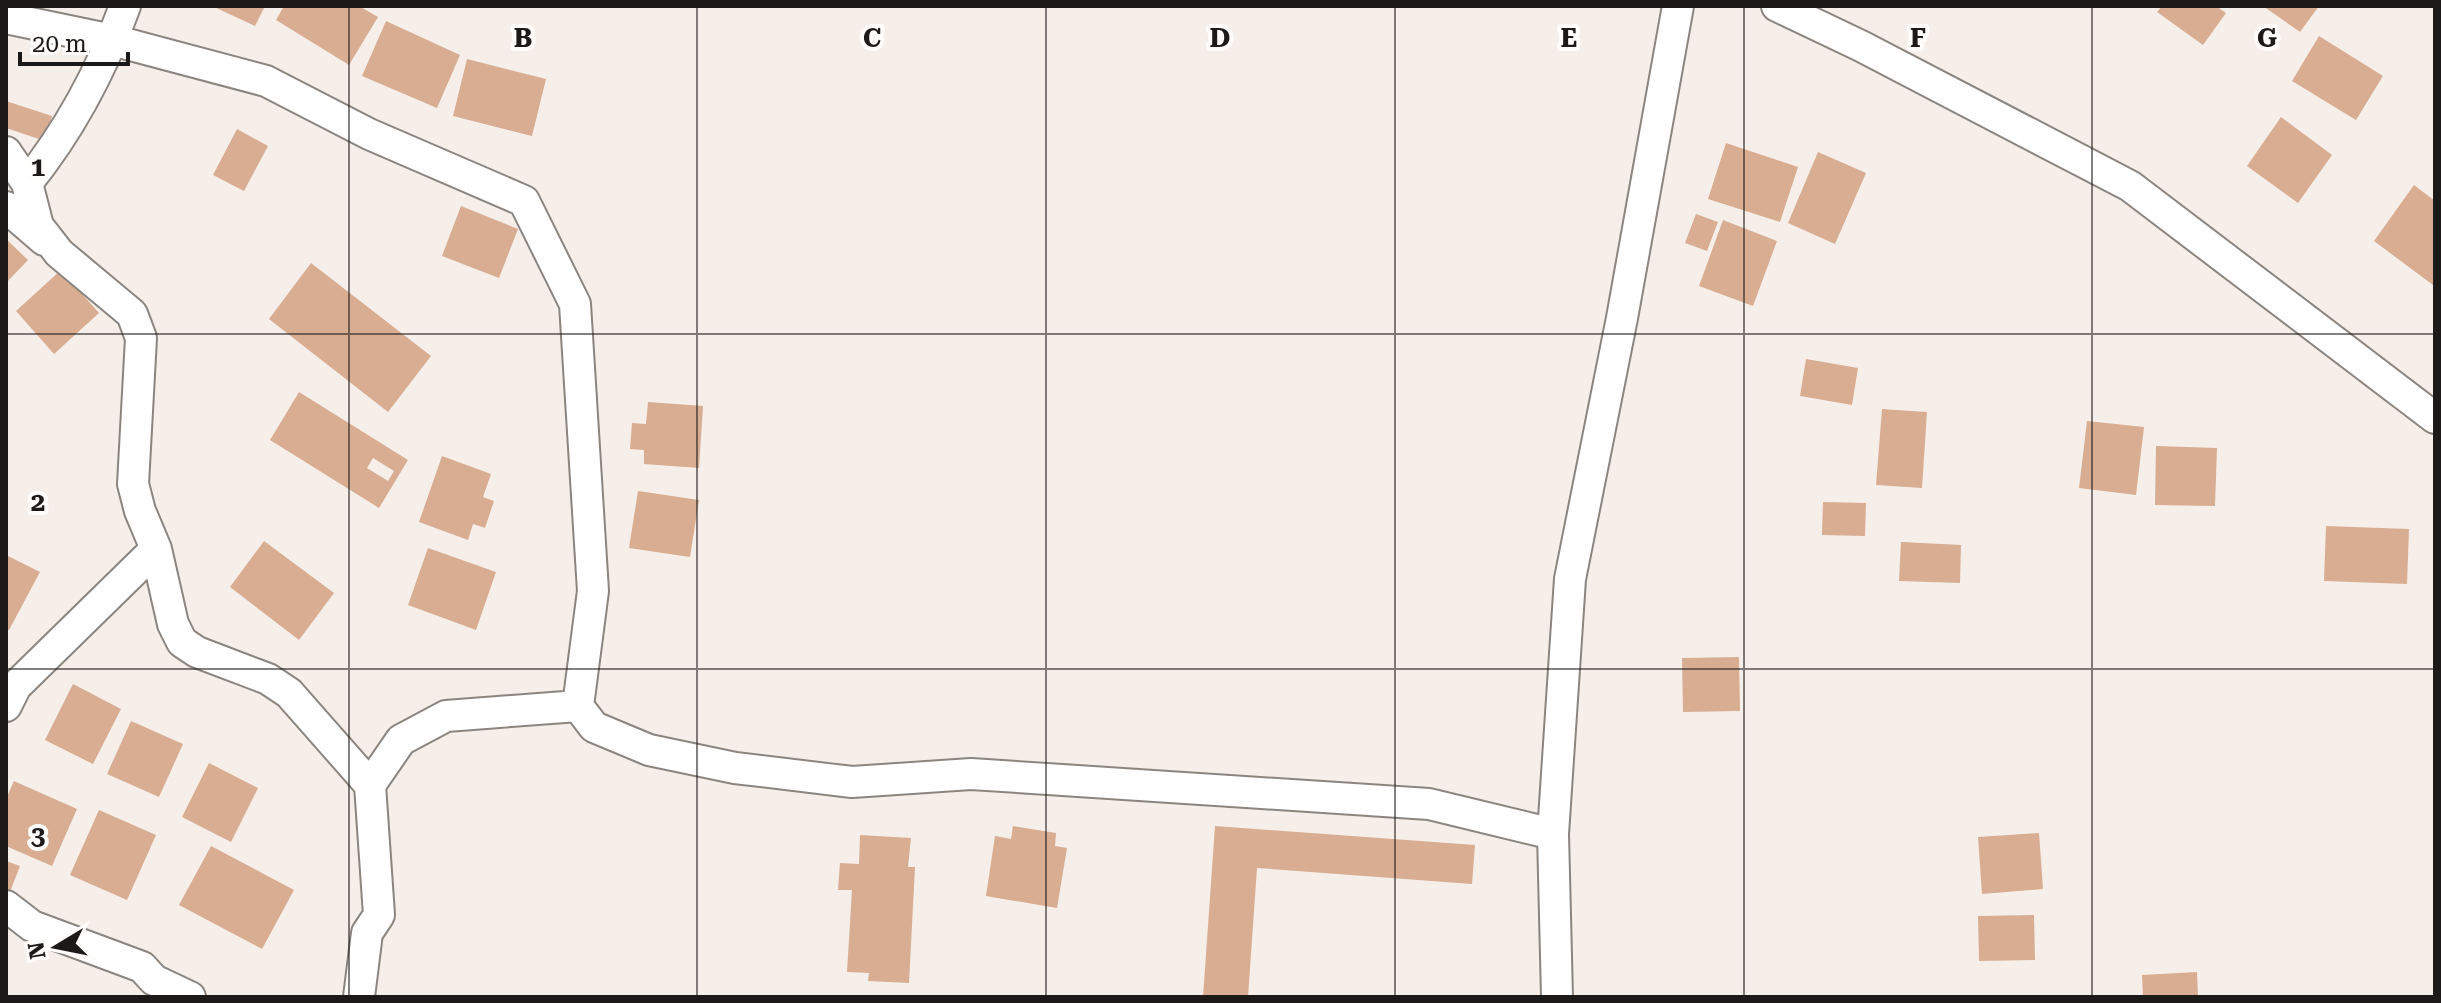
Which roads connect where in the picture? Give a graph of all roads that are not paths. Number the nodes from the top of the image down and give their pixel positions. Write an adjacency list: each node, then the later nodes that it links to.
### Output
1 (125, 6): 5 (street)
2 (1678, 6): 15 (street)
3 (1777, 6): 10 (street)
4 (14, 15): 5 (street)
5 (112, 40): 7 (street); 13 (street)
6 (6, 152): 7 (street)
7 (27, 183): 9 (street)
8 (6, 207): 9 (street)
9 (59, 253): 11 (street)
10 (2435, 418)
11 (156, 549): 12 (street); 14 (street)
12 (6, 706)
13 (578, 706): 14 (street); 15 (street)
14 (370, 785): 18 (street)
15 (1553, 834): 19 (street)
16 (6, 906): 17 (street)
17 (190, 997)
18 (359, 997)
19 (1557, 997)

